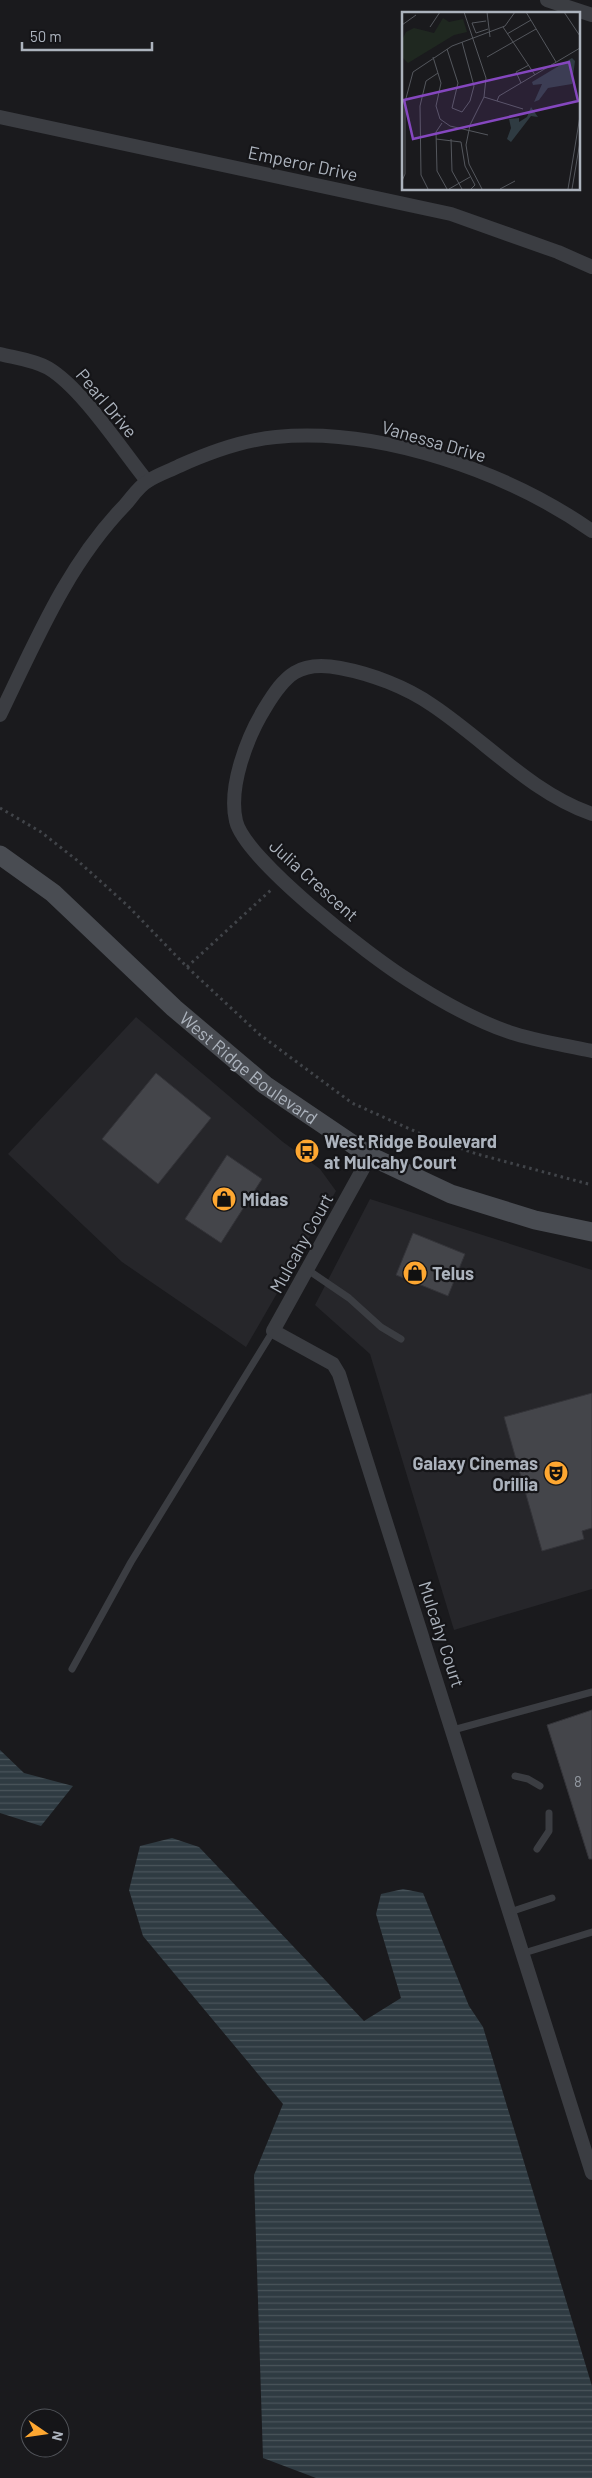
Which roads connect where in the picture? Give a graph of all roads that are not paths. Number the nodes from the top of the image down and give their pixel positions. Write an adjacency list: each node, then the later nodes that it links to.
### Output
1 (547, 0): 2 (street)
2 (592, 15)
3 (0, 117): 4 (street, Emperor Drive)
4 (592, 267)
5 (0, 354): 6 (street, Pearl Drive)
6 (147, 481): 7 (street, Vanessa Drive); 8 (street, Vanessa Drive)
7 (592, 531)
8 (0, 715)
9 (592, 814): 11 (street, Julia Crescent)
10 (0, 855): 12 (street, West Ridge Boulevard)
11 (592, 1051)
12 (370, 1156): 13 (street, West Ridge Boulevard); 14 (street, Mulcahy Court)
13 (592, 1232)
14 (308, 1270): 15 (street, Mulcahy Court); 16 (lane)
15 (273, 1331): 17 (lane); 19 (street, Mulcahy Court)
16 (401, 1339)
17 (72, 1669)
18 (592, 1692): 19 (lane)
19 (453, 1730): 25 (street, Mulcahy Court)
20 (515, 1776): 21 (lane)
21 (540, 1786)
22 (549, 1813): 23 (lane)
23 (537, 1849)
24 (552, 1898): 25 (lane)
25 (510, 1912): 27 (street, Mulcahy Court)
26 (592, 1932): 27 (lane)
27 (524, 1953): 28 (street, Mulcahy Court)
28 (592, 2173)

